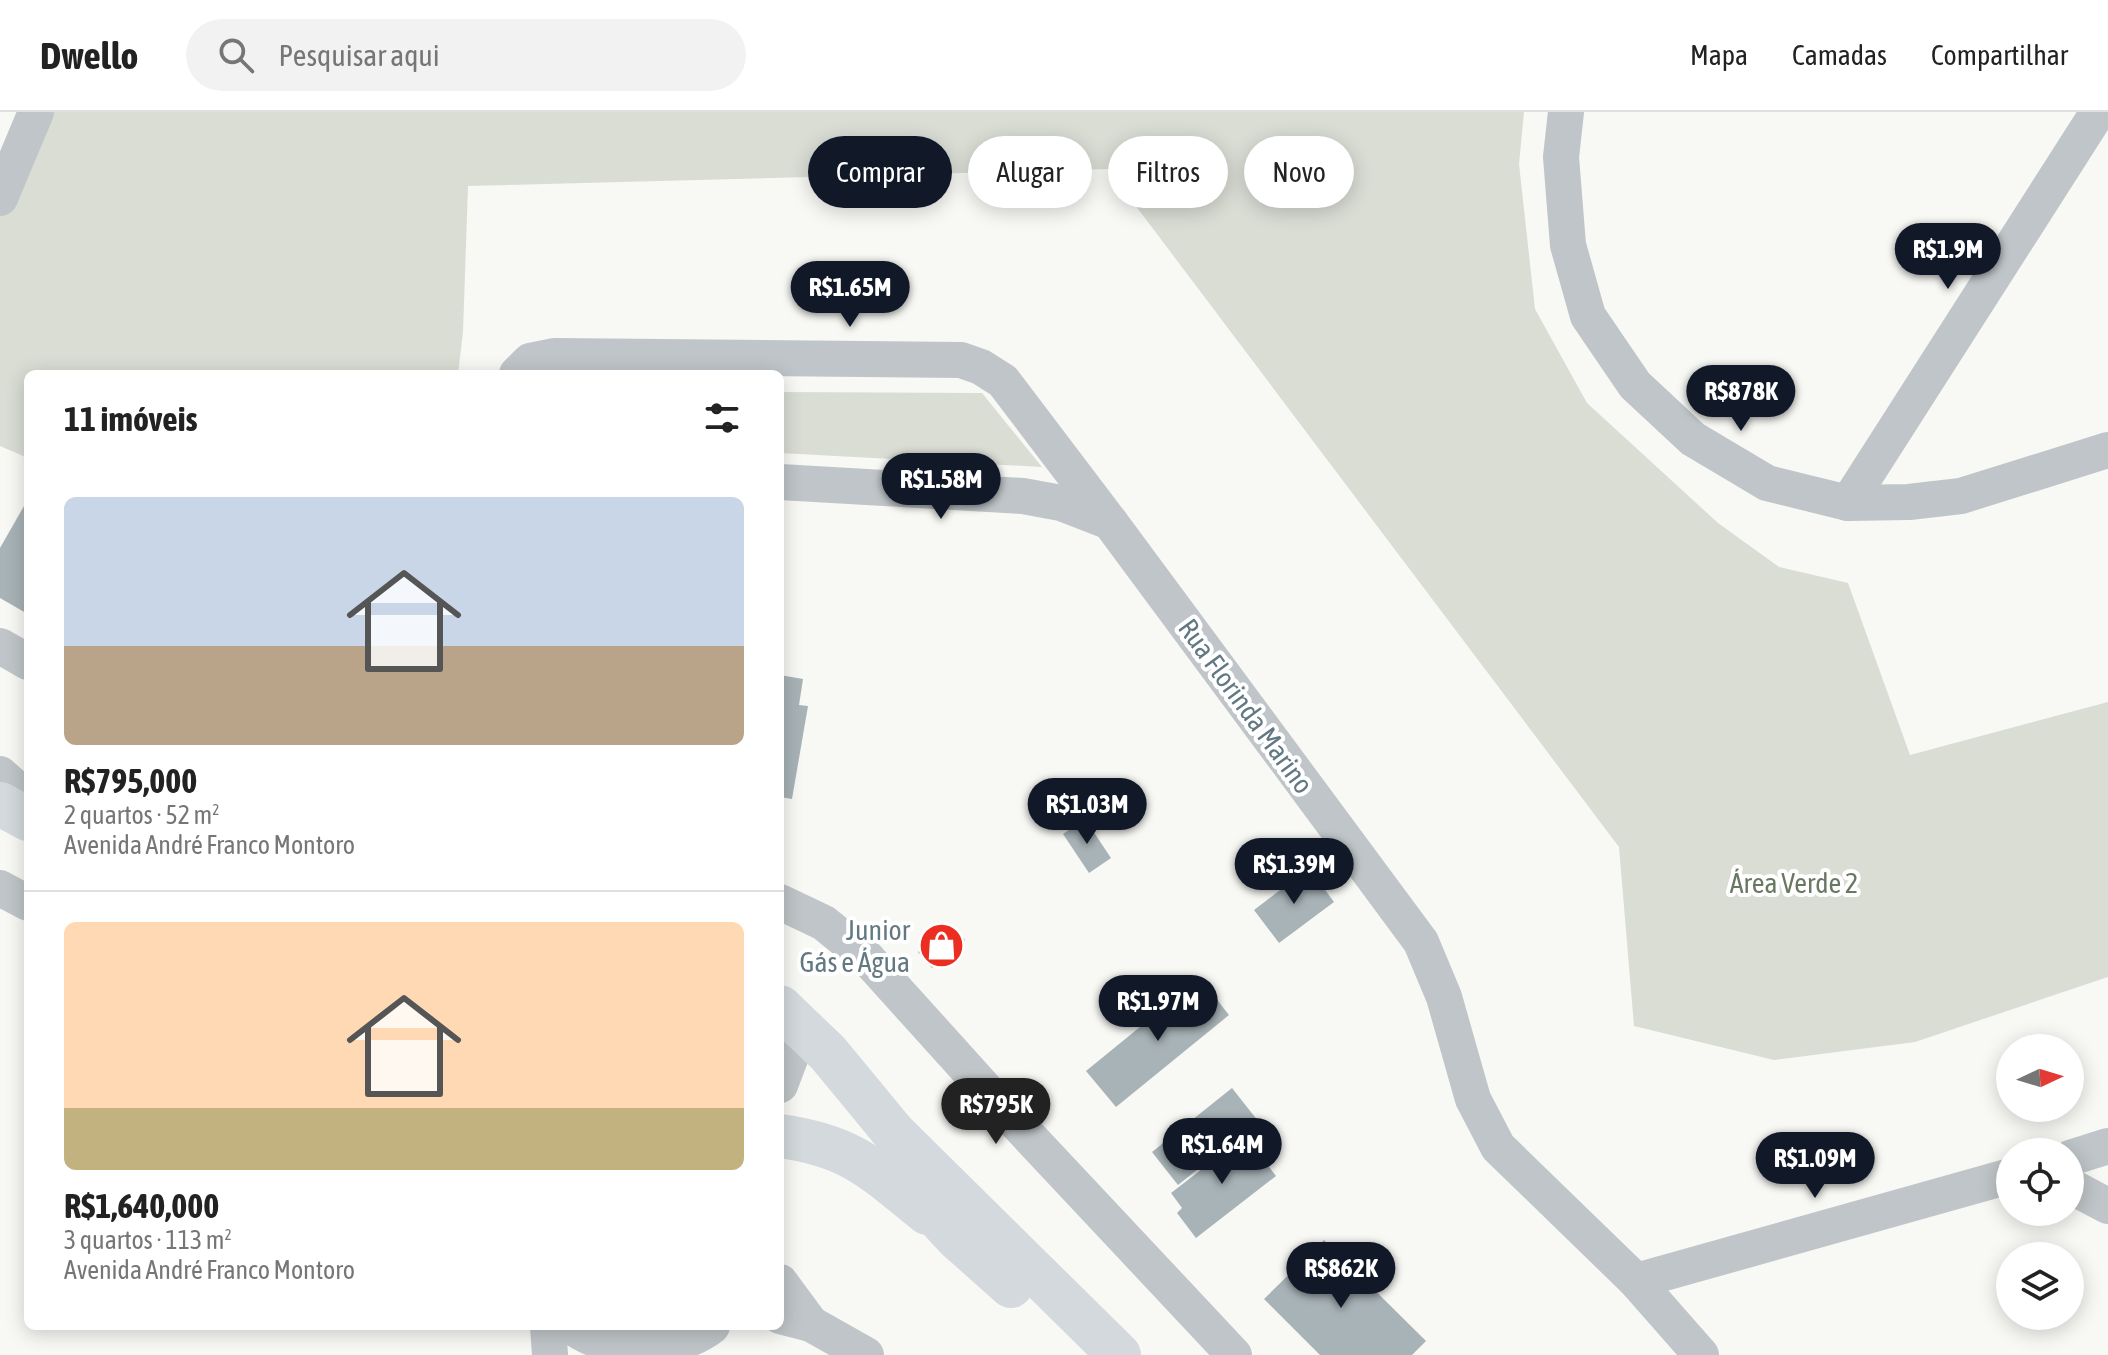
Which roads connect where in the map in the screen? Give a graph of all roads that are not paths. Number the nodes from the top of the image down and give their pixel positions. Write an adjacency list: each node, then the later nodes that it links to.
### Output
1 (36, 112): 4 (street)
2 (1566, 112): 8 (street)
3 (2098, 112): 8 (street)
4 (0, 198)
5 (521, 370): 9 (street, Rua Florinda Marino)
6 (2108, 450): 8 (street)
7 (784, 482): 9 (street)
8 (1848, 503)
9 (1110, 522): 30 (street, Rua Florinda Marino)
10 (0, 646): 11 (street)
11 (24, 660)
12 (0, 774): 13 (street)
13 (24, 795)
14 (0, 804): 15 (main road)
15 (24, 817)
16 (0, 888): 17 (street)
17 (24, 901)
18 (784, 904): 41 (street)
19 (784, 1011): 22 (main road)
20 (784, 1058): 22 (main road)
21 (784, 1059): 29 (main road)
22 (894, 1133): 40 (main road)
23 (784, 1137): 29 (main road)
24 (2108, 1146): 25 (street)
25 (2084, 1154)
26 (1996, 1180): 30 (street)
27 (2084, 1193): 28 (street)
28 (2108, 1206)
29 (957, 1238): 39 (main road)
30 (1636, 1281): 42 (street, Rua Florinda Marino)
31 (784, 1292): 32 (street)
32 (795, 1320): 38 (street)
33 (548, 1330): 37 (street)
34 (575, 1330): 36 (street)
35 (706, 1330): 36 (street)
36 (643, 1354)
37 (550, 1355)
38 (866, 1355)
39 (1087, 1355)
40 (1119, 1355)
41 (1234, 1355)
42 (1701, 1355)

